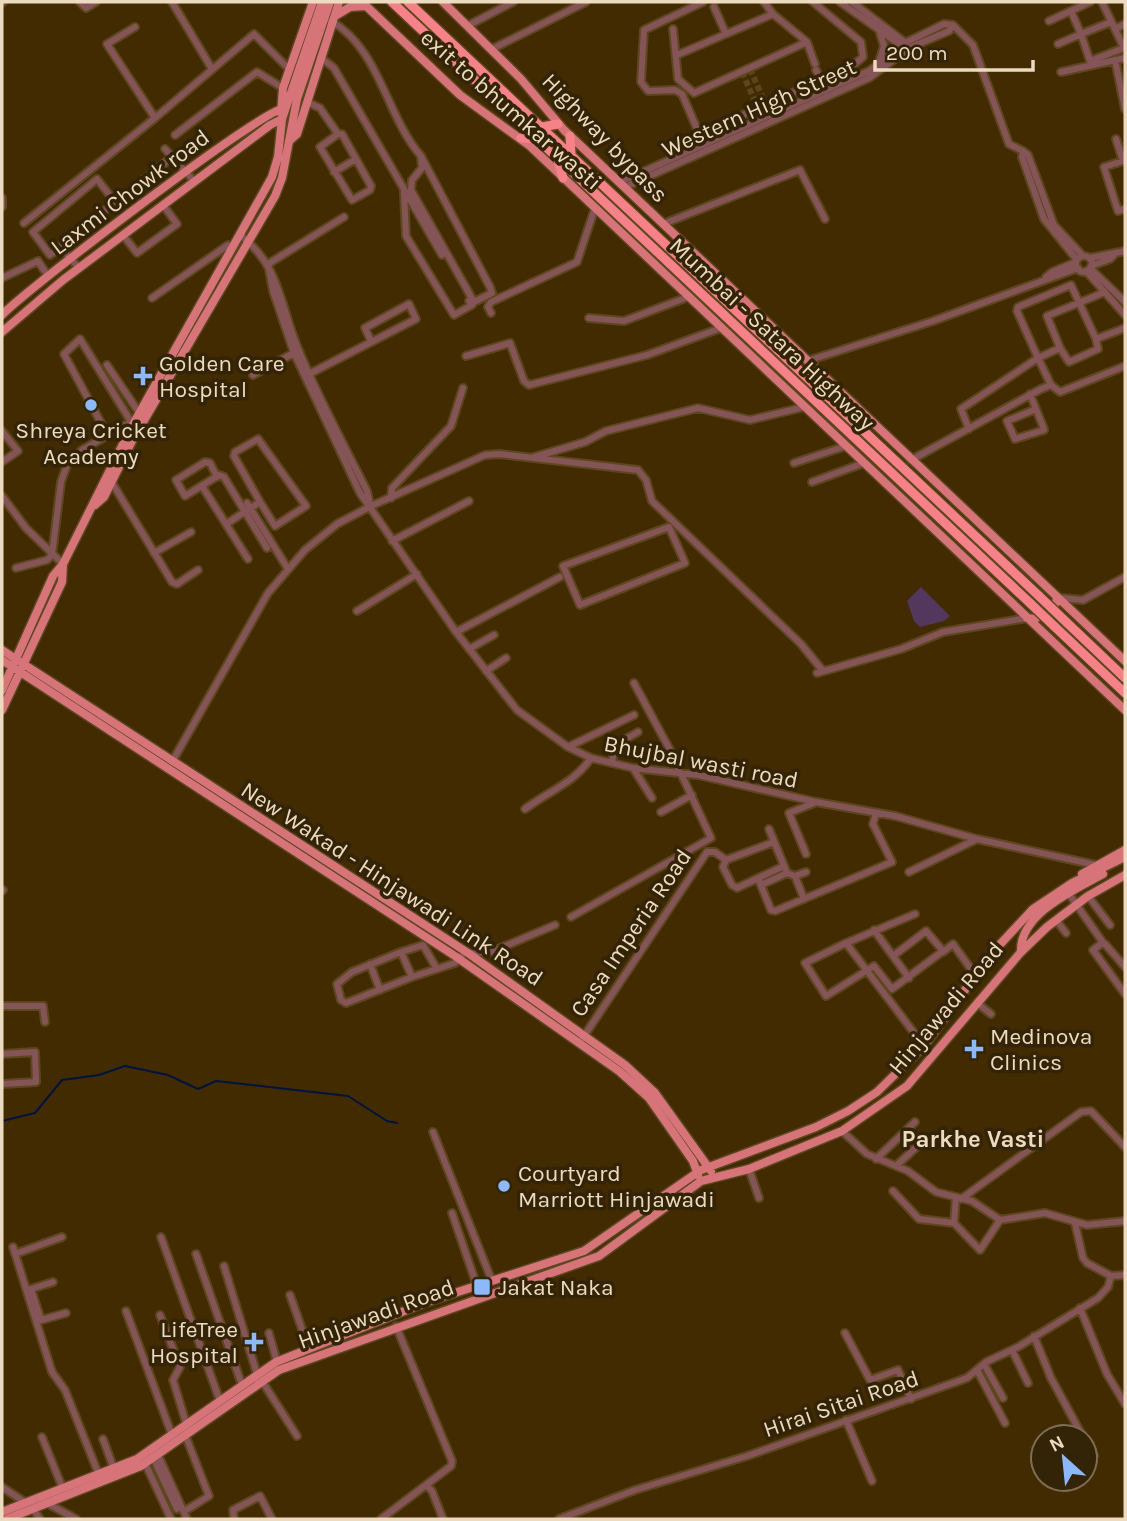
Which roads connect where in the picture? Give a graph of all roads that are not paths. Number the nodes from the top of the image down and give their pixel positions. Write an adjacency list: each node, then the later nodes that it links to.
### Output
1 (80, 2): 2 (street)
2 (96, 2)
3 (172, 2): 43 (street)
4 (313, 2): 44 (main road)
5 (322, 2): 52 (main road)
6 (330, 2): 66 (main road)
7 (339, 2): 24 (main road)
8 (392, 2): 64 (highway, Mumbai - Satara Highway)
9 (408, 2): 58 (highway, Mumbai - Satara Highway)
10 (443, 2): 27 (main road, Highway bypass)
11 (513, 2): 27 (street)
12 (586, 2): 37 (street)
13 (703, 2): 60 (street)
14 (764, 2): 23 (street)
15 (813, 2): 46 (street)
16 (840, 2): 20 (street)
17 (1090, 2): 22 (street)
18 (1101, 2): 28 (street)
19 (364, 4): 24 (main road); 63 (main road, exit to bhumkar wasti)
20 (854, 6): 31 (street); 36 (street)
21 (714, 7): 32 (street)
22 (1071, 10): 25 (street); 33 (street)
23 (773, 14): 32 (street); 34 (street)
24 (332, 19): 39 (main road); 70 (street)
25 (1049, 20)
26 (1125, 24): 28 (street)
27 (469, 25): 37 (main road, Highway bypass)
28 (1113, 26): 33 (street); 33 (street)
29 (135, 27): 54 (street)
30 (673, 29): 38 (street)
31 (880, 30): 36 (street); 42 (street)
32 (726, 34): 38 (street)
33 (1081, 34): 35 (street)
34 (807, 42): 38 (street); 46 (street)
35 (1058, 44)
36 (903, 46): 42 (street, Western High Street); 50 (street, Western High Street); 101 (street)
37 (492, 49): 57 (main road, Highway bypass)
38 (677, 55)
39 (320, 57): 51 (main road); 82 (street)
40 (1125, 58): 41 (street)
41 (1115, 60): 45 (street); 47 (street)
42 (876, 67): 49 (street, Western High Street)
43 (212, 69): 44 (street); 54 (street)
44 (289, 69): 48 (main road)
45 (1061, 72)
46 (820, 81): 49 (street); 60 (street)
47 (1123, 86): 53 (street)
48 (283, 88): 52 (main road); 61 (street)
49 (825, 91): 50 (street, Western High Street)
50 (816, 99): 56 (street, Western High Street)
51 (307, 102): 59 (street); 66 (main road)
52 (283, 108): 55 (main road); 75 (main road, Laxmi Chowk road)
53 (1125, 109)
54 (155, 118): 91 (street)
55 (282, 119): 66 (main road); 79 (main road, Laxmi Chowk road)
56 (767, 120): 67 (street, Western High Street); 74 (street, Western High Street)
57 (558, 124): 58 (highway); 62 (main road, Highway bypass)
58 (542, 127): 69 (highway, Mumbai - Satara Highway)
59 (338, 134): 73 (street); 76 (street)
60 (700, 134): 67 (street)
61 (175, 135)
62 (570, 136): 69 (highway); 80 (main road, Highway bypass)
63 (521, 138): 64 (highway); 77 (main road, exit to bhumkar wasti)
64 (538, 139): 72 (highway, Mumbai - Satara Highway)
65 (1116, 139): 88 (street)
66 (284, 142): 81 (main road); 83 (main road)
67 (704, 145): 74 (street, Western High Street)
68 (165, 149): 71 (street)
69 (571, 154): 185 (highway, Mumbai - Satara Highway, bridge)
70 (421, 156): 70 (street)
71 (172, 157): 75 (street); 78 (street)
72 (558, 158): 77 (highway); 188 (highway, Mumbai - Satara Highway, bridge)
73 (356, 159): 76 (street); 76 (street)
74 (670, 164): 80 (street, Western High Street)
75 (187, 172): 79 (street); 99 (main road, Laxmi Chowk road)
76 (334, 172)
77 (563, 178): 87 (main road, exit to bhumkar wasti)
78 (141, 181)
79 (194, 181): 85 (main road, Laxmi Chowk road)
80 (622, 185): 92 (main road, Highway bypass)
81 (264, 190): 83 (main road); 93 (main road)
82 (404, 192): 82 (street)
83 (275, 196): 95 (main road)
84 (2, 198): 86 (street)
85 (163, 205): 94 (main road, Laxmi Chowk road); 94 (street)
86 (2, 207)
87 (594, 208): 106 (main road, exit to bhumkar wasti); 110 (street)
88 (1125, 209)
89 (344, 217): 100 (street)
90 (825, 219): 92 (street)
91 (24, 223)
92 (663, 224): 123 (main road, Highway bypass)
93 (240, 234): 95 (street, Bhujbal wasti road); 97 (main road)
94 (123, 235): 102 (main road, Laxmi Chowk road)
95 (249, 242): 100 (street, Bhujbal wasti road); 134 (main road)
96 (60, 247): 96 (street); 99 (street)
97 (233, 247): 107 (street); 134 (main road)
98 (1125, 251): 101 (street)
99 (71, 259): 102 (street); 103 (main road, Laxmi Chowk road)
100 (268, 264): 120 (street, Bhujbal wasti road); 124 (street, Bhujbal wasti road)
101 (1084, 264): 105 (street); 108 (street); 123 (street)
102 (79, 268): 116 (main road, Laxmi Chowk road)
103 (48, 276): 104 (street); 111 (main road, Laxmi Chowk road)
104 (2, 278)
105 (1105, 292): 109 (street); 112 (street)
106 (688, 296): 113 (street); 114 (main road, exit to bhumkar wasti)
107 (152, 298)
108 (1125, 302)
109 (1080, 303): 117 (street); 119 (street); 122 (street)
110 (491, 313)
111 (2, 315)
112 (1125, 315)
113 (589, 318)
114 (721, 328): 121 (street); 132 (main road, exit to bhumkar wasti)
115 (1125, 328): 117 (street)
116 (2, 332)
117 (1096, 339): 119 (street)
118 (371, 341): 118 (street); 127 (street)
119 (1060, 348): 122 (street)
120 (295, 354): 124 (street, Bhujbal wasti road); 128 (street)
121 (466, 356)
122 (1038, 358): 129 (street); 135 (street)
123 (807, 361): 140 (main road, Highway bypass)
124 (302, 363): 127 (street, Bhujbal wasti road); 153 (street, Bhujbal wasti road)
125 (107, 365): 134 (street)
126 (1125, 366): 129 (street)
127 (309, 374): 153 (street, Bhujbal wasti road)
128 (253, 375)
129 (1051, 385): 131 (street)
130 (463, 388): 149 (street)
131 (1030, 394): 133 (street); 135 (street)
132 (804, 407): 138 (main road, exit to bhumkar wasti); 139 (street)
133 (1036, 409): 133 (street)
134 (137, 420): 137 (street); 137 (street); 145 (main road); 152 (main road)
135 (970, 429): 140 (street)
136 (2, 431): 141 (street)
137 (107, 434): 162 (street)
138 (846, 446): 142 (street); 143 (main road, exit to bhumkar wasti)
139 (529, 458): 149 (street); 157 (street)
140 (911, 460): 171 (main road, Highway bypass)
141 (2, 462)
142 (793, 463)
143 (864, 463): 146 (street); 173 (main road, exit to bhumkar wasti)
144 (217, 477): 147 (street); 147 (street); 154 (street)
145 (111, 481): 152 (main road); 161 (street)
146 (812, 482)
147 (202, 486): 155 (street)
148 (2, 496): 162 (street)
149 (391, 498): 153 (street)
150 (469, 500): 158 (street)
151 (260, 502): 151 (street); 154 (street)
152 (95, 505): 164 (main road)
153 (371, 506): 158 (street, Bhujbal wasti road); 166 (street)
154 (248, 507): 155 (street); 160 (street); 166 (street)
155 (226, 524): 163 (street)
156 (191, 531): 161 (street)
157 (689, 536): 159 (street); 173 (street)
158 (392, 541): 168 (street, Bhujbal wasti road)
159 (676, 543): 159 (street)
160 (267, 548)
161 (154, 553): 167 (street)
162 (51, 555): 164 (street); 165 (street)
163 (248, 559)
164 (62, 564): 180 (main road); 183 (main road)
165 (16, 568)
166 (288, 569): 196 (street)
167 (198, 570)
168 (417, 574): 172 (street); 174 (street, Bhujbal wasti road)
169 (560, 577): 174 (street)
170 (1125, 577): 171 (street)
171 (1056, 598): 173 (main road); 181 (main road, Highway bypass)
172 (357, 611)
173 (1027, 618): 190 (main road, exit to bhumkar wasti)
174 (456, 632): 176 (street, Bhujbal wasti road)
175 (494, 635): 176 (street)
176 (469, 649): 184 (street, Bhujbal wasti road)
177 (2, 650): 180 (main road)
178 (506, 658): 184 (street)
179 (2, 660): 182 (main road)
180 (16, 660): 182 (main road); 183 (main road)
181 (1125, 660)
182 (11, 669): 183 (main road); 187 (main road)
183 (22, 670): 189 (main road); 196 (main road, New Wakad - Hinjawadi Link Road)
184 (486, 671): 193 (street, Bhujbal wasti road)
185 (1125, 678)
186 (634, 683): 198 (street)
187 (2, 690)
188 (1125, 693)
189 (2, 710)
190 (1125, 710)
191 (634, 715): 193 (street)
192 (638, 732): 195 (street)
193 (568, 747): 194 (street, Bhujbal wasti road)
194 (591, 758): 195 (street, Bhujbal wasti road); 202 (street)
195 (612, 764): 197 (street, Bhujbal wasti road)
196 (170, 766): 237 (main road, New Wakad - Hinjawadi Link Road)
197 (633, 768): 198 (street, Bhujbal wasti road); 200 (street)
198 (680, 773): 199 (street); 201 (street, Bhujbal wasti road)
199 (692, 795): 203 (street); 208 (street)
200 (652, 799)
201 (816, 803): 204 (street, Bhujbal wasti road); 211 (street)
202 (526, 809)
203 (661, 812)
204 (876, 813): 206 (street, Bhujbal wasti road); 223 (street)
205 (769, 829): 207 (street)
206 (977, 839): 216 (street); 217 (street, Bhujbal wasti road)
207 (774, 842): 212 (street); 214 (street)
208 (702, 844): 210 (street, Casa Imperia Road); 226 (street)
209 (1125, 850): 217 (main road)
210 (707, 852): 212 (street); 252 (street, Casa Imperia Road)
211 (806, 854)
212 (726, 860): 220 (street)
213 (1125, 860): 217 (main road)
214 (786, 870): 218 (street); 220 (street)
215 (806, 872): 218 (street)
216 (909, 872)
217 (1096, 872): 221 (main road, Hinjawadi Road); 243 (main road, Hinjawadi Road)
218 (795, 876): 223 (street)
219 (1124, 878): 222 (main road)
220 (759, 882): 223 (street)
221 (1069, 894): 224 (street); 236 (main road, Hinjawadi Road)
222 (1088, 896): 224 (main road); 229 (street)
223 (804, 899)
224 (1075, 904): 227 (main road); 233 (street)
225 (915, 914): 230 (street)
226 (570, 918)
227 (1056, 920): 231 (street); 236 (main road)
228 (555, 925): 237 (street)
229 (1111, 925)
230 (874, 930): 232 (street); 238 (street)
231 (1066, 933)
232 (846, 943): 242 (street); 242 (street)
233 (1105, 944): 240 (street); 247 (street)
234 (401, 952): 239 (street); 241 (street); 244 (street)
235 (943, 952): 238 (street); 243 (street); 245 (street)
236 (1021, 952): 248 (main road, Hinjawadi Road)
237 (462, 954): 241 (street); 252 (main road, New Wakad - Hinjawadi Link Road)
238 (893, 956): 245 (street)
239 (370, 964): 246 (street); 246 (street)
240 (1125, 967)
241 (437, 969): 244 (street)
242 (867, 972): 245 (street); 253 (street)
243 (976, 976): 253 (main road, Hinjawadi Road)
244 (412, 977): 246 (street)
245 (909, 978)
246 (380, 990)
247 (1125, 994)
248 (976, 1003): 250 (street); 257 (main road, Hinjawadi Road)
249 (2, 1006): 251 (street)
250 (991, 1014)
251 (45, 1022)
252 (582, 1039): 266 (main road, New Wakad - Hinjawadi Link Road); 267 (main road, New Wakad - Hinjawadi Link Road)
253 (924, 1046): 256 (main road, Hinjawadi Road)
254 (2, 1054): 255 (street)
255 (2, 1084)
256 (877, 1092): 257 (main road); 266 (main road, Hinjawadi Road)
257 (885, 1103): 259 (main road, Hinjawadi Road)
258 (915, 1122): 263 (street)
259 (842, 1131): 263 (street); 265 (main road, Hinjawadi Road)
260 (433, 1132): 284 (street)
261 (925, 1140): 264 (street)
262 (1125, 1147): 270 (street)
263 (876, 1159): 264 (street)
264 (897, 1166): 270 (street)
265 (749, 1169): 266 (main road, Hinjawadi Road); 269 (street)
266 (710, 1173): 267 (main road)
267 (700, 1177): 284 (main road); 294 (main road, Hinjawadi Road)
268 (893, 1191): 275 (street)
269 (759, 1198)
270 (958, 1198): 273 (street); 275 (street)
271 (452, 1213): 286 (street)
272 (1125, 1213): 277 (street)
273 (1000, 1220): 275 (street); 276 (street)
274 (1125, 1221): 277 (street)
275 (954, 1223)
276 (1075, 1223): 277 (street); 283 (street)
277 (1115, 1223)
278 (62, 1237): 287 (street)
279 (161, 1237): 308 (street)
280 (196, 1254): 305 (street)
281 (224, 1266): 303 (street)
282 (1125, 1275): 283 (street)
283 (1111, 1278): 289 (street, Hirai Sitai Road)
284 (492, 1281): 286 (main road)
285 (53, 1282): 287 (street)
286 (477, 1286): 298 (main road)
287 (29, 1289): 293 (street)
288 (290, 1295): 298 (street)
289 (1080, 1308): 297 (street, Hirai Sitai Road); 309 (street)
290 (126, 1311): 314 (street)
291 (66, 1313): 293 (street)
292 (160, 1315): 313 (street)
293 (40, 1321): 322 (street)
294 (396, 1326): 303 (main road, Hinjawadi Road); 324 (street)
295 (269, 1333): 300 (street)
296 (845, 1334): 307 (street)
297 (1034, 1336): 299 (street, Hirai Sitai Road); 312 (street)
298 (309, 1349): 300 (main road)
299 (1012, 1350): 301 (street, Hirai Sitai Road); 304 (street)
300 (277, 1362): 303 (main road)
301 (984, 1364): 302 (street, Hirai Sitai Road); 306 (street)
302 (977, 1370): 307 (street, Hirai Sitai Road); 311 (street)
303 (259, 1378): 305 (main road); 315 (street); 317 (main road, Hinjawadi Road)
304 (1028, 1382)
305 (242, 1385): 308 (main road)
306 (1003, 1398)
307 (911, 1399): 310 (street, Hirai Sitai Road)
308 (220, 1401): 313 (main road)
309 (1125, 1404)
310 (846, 1420): 323 (street); 341 (street, Hirai Sitai Road)
311 (1005, 1423)
312 (1076, 1423)
313 (187, 1426): 314 (main road)
314 (172, 1436): 321 (main road)
315 (297, 1436)
316 (42, 1437): 326 (street)
317 (186, 1437): 319 (main road, Hinjawadi Road); 329 (street)
318 (103, 1439): 321 (street)
319 (155, 1457): 320 (main road, Hinjawadi Road); 330 (street); 336 (street)
320 (145, 1464): 327 (main road, Hinjawadi Road); 335 (street)
321 (114, 1469): 322 (main road)
322 (99, 1475): 326 (main road)
323 (872, 1480)
324 (426, 1485): 339 (street); 340 (street)
325 (2, 1487): 328 (street)
326 (63, 1489): 327 (main road)
327 (45, 1500): 328 (main road); 334 (street)
328 (29, 1506): 331 (main road); 332 (main road); 333 (street)
329 (188, 1508)
330 (177, 1510)
331 (2, 1512)
332 (7, 1519)
333 (40, 1519)
334 (76, 1519)
335 (171, 1519)
336 (187, 1519)
337 (234, 1519): 338 (street)
338 (272, 1519)
339 (381, 1519)
340 (443, 1519)
341 (559, 1519)

